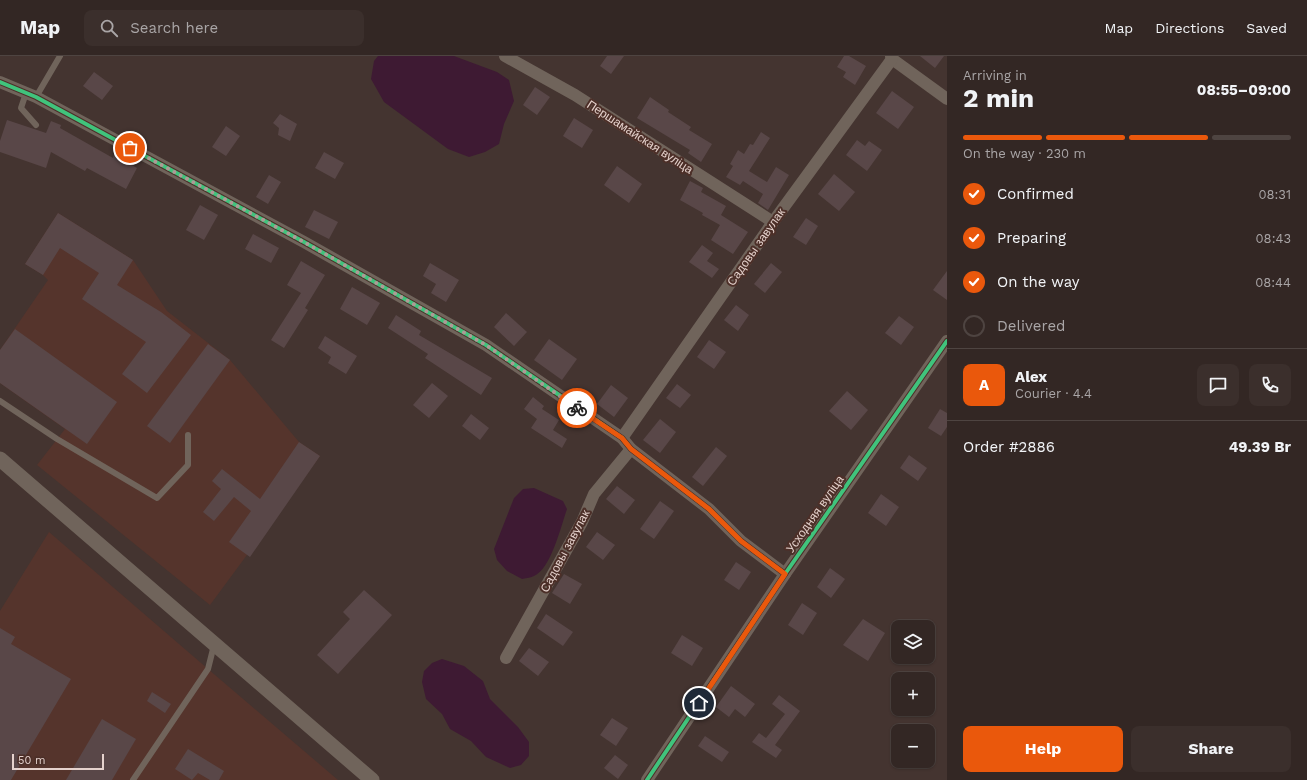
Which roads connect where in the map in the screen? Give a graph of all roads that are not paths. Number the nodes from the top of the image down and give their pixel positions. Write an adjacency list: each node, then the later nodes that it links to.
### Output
1 (60, 56): 5 (lane)
2 (505, 56): 8 (street, Першамайская вуліца)
3 (892, 57): 6 (street); 8 (street, Садовы завулак)
4 (0, 82): 5 (street)
5 (31, 95): 7 (lane); 12 (street)
6 (947, 99)
7 (36, 125)
8 (773, 222): 12 (street, Садовы завулак)
9 (947, 341): 15 (street, Усходняя вуліца)
10 (0, 401): 11 (lane)
11 (188, 436)
12 (622, 438): 13 (street)
13 (631, 449): 15 (street); 17 (street, Садовы завулак)
14 (0, 459): 16 (street)
15 (785, 574): 20 (street, Усходняя вуліца)
16 (214, 645): 18 (lane); 19 (street)
17 (506, 658)
18 (133, 780)
19 (372, 780)
20 (647, 780)

